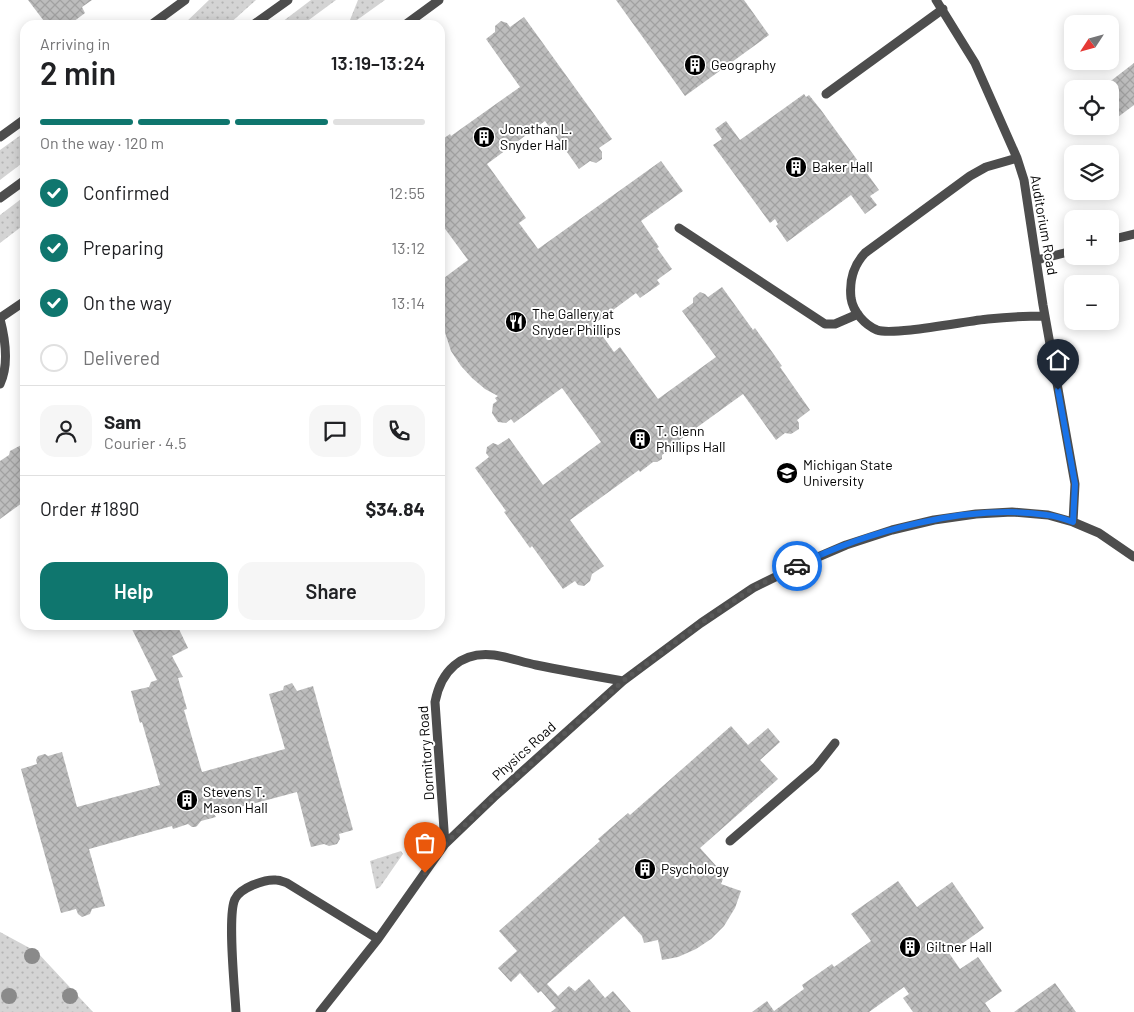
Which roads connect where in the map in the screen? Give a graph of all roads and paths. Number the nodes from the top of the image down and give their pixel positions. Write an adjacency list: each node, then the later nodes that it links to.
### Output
1 (185, 0): 6 (street)
2 (288, 0): 7 (street)
3 (440, 0): 8 (street)
4 (936, 0): 5 (street, Auditorium Road)
5 (943, 9): 9 (street); 12 (street, Auditorium Road)
6 (158, 20)
7 (261, 20)
8 (412, 20)
9 (826, 94)
10 (20, 123): 11 (street)
11 (0, 137)
12 (1017, 158): 19 (street, Auditorium Road); 21 (street)
13 (20, 184): 14 (street)
14 (0, 198)
15 (679, 228): 21 (street)
16 (1134, 234): 17 (street)
17 (1119, 238)
18 (1064, 252): 19 (street)
19 (1037, 260): 22 (street, Auditorium Road)
20 (20, 305): 23 (street)
21 (858, 314): 22 (street)
22 (1045, 316): 25 (street, Auditorium Road)
23 (0, 319): 24 (street)
24 (0, 384)
25 (1073, 522): 26 (street); 27 (street, Physics Road)
26 (1134, 557)
27 (623, 681): 30 (street, Physics Road); 30 (street, Dormitory Road)
28 (835, 743): 29 (street)
29 (730, 841)
30 (445, 844): 31 (street, Physics Road)
31 (378, 939): 32 (street); 33 (street, Physics Road)
32 (236, 1012)
33 (320, 1012)

